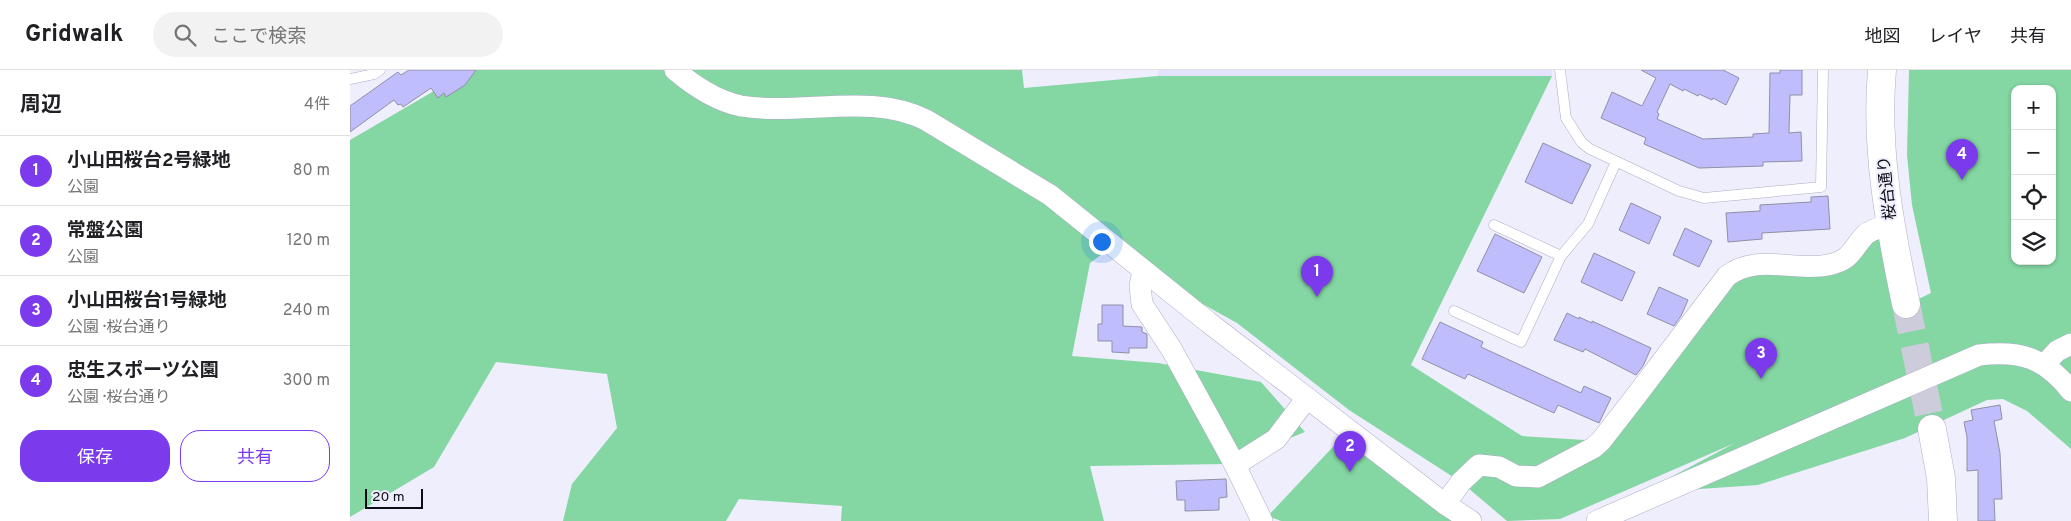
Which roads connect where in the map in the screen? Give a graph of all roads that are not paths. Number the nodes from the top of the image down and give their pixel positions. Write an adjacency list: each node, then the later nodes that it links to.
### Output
1 (380, 70): 6 (lane)
2 (675, 70): 11 (street)
3 (1560, 70): 7 (lane)
4 (1823, 70): 7 (lane)
5 (1882, 70): 9 (street, 桜台通り)
6 (350, 79)
7 (1616, 162): 10 (lane)
8 (1494, 225): 10 (lane)
9 (1890, 226): 12 (street, 桜台通り); 20 (street)
10 (1561, 256): 13 (lane)
11 (1143, 271): 17 (street); 19 (street)
12 (1906, 304)
13 (1454, 311)
14 (2071, 344): 15 (street)
15 (2045, 364): 16 (street); 23 (street)
16 (2071, 391)
17 (1307, 398): 19 (street); 20 (street)
18 (1932, 429): 24 (street)
19 (1235, 466): 21 (street)
20 (1445, 504): 22 (street)
21 (1262, 521)
22 (1471, 521)
23 (1597, 521)
24 (1943, 521)

